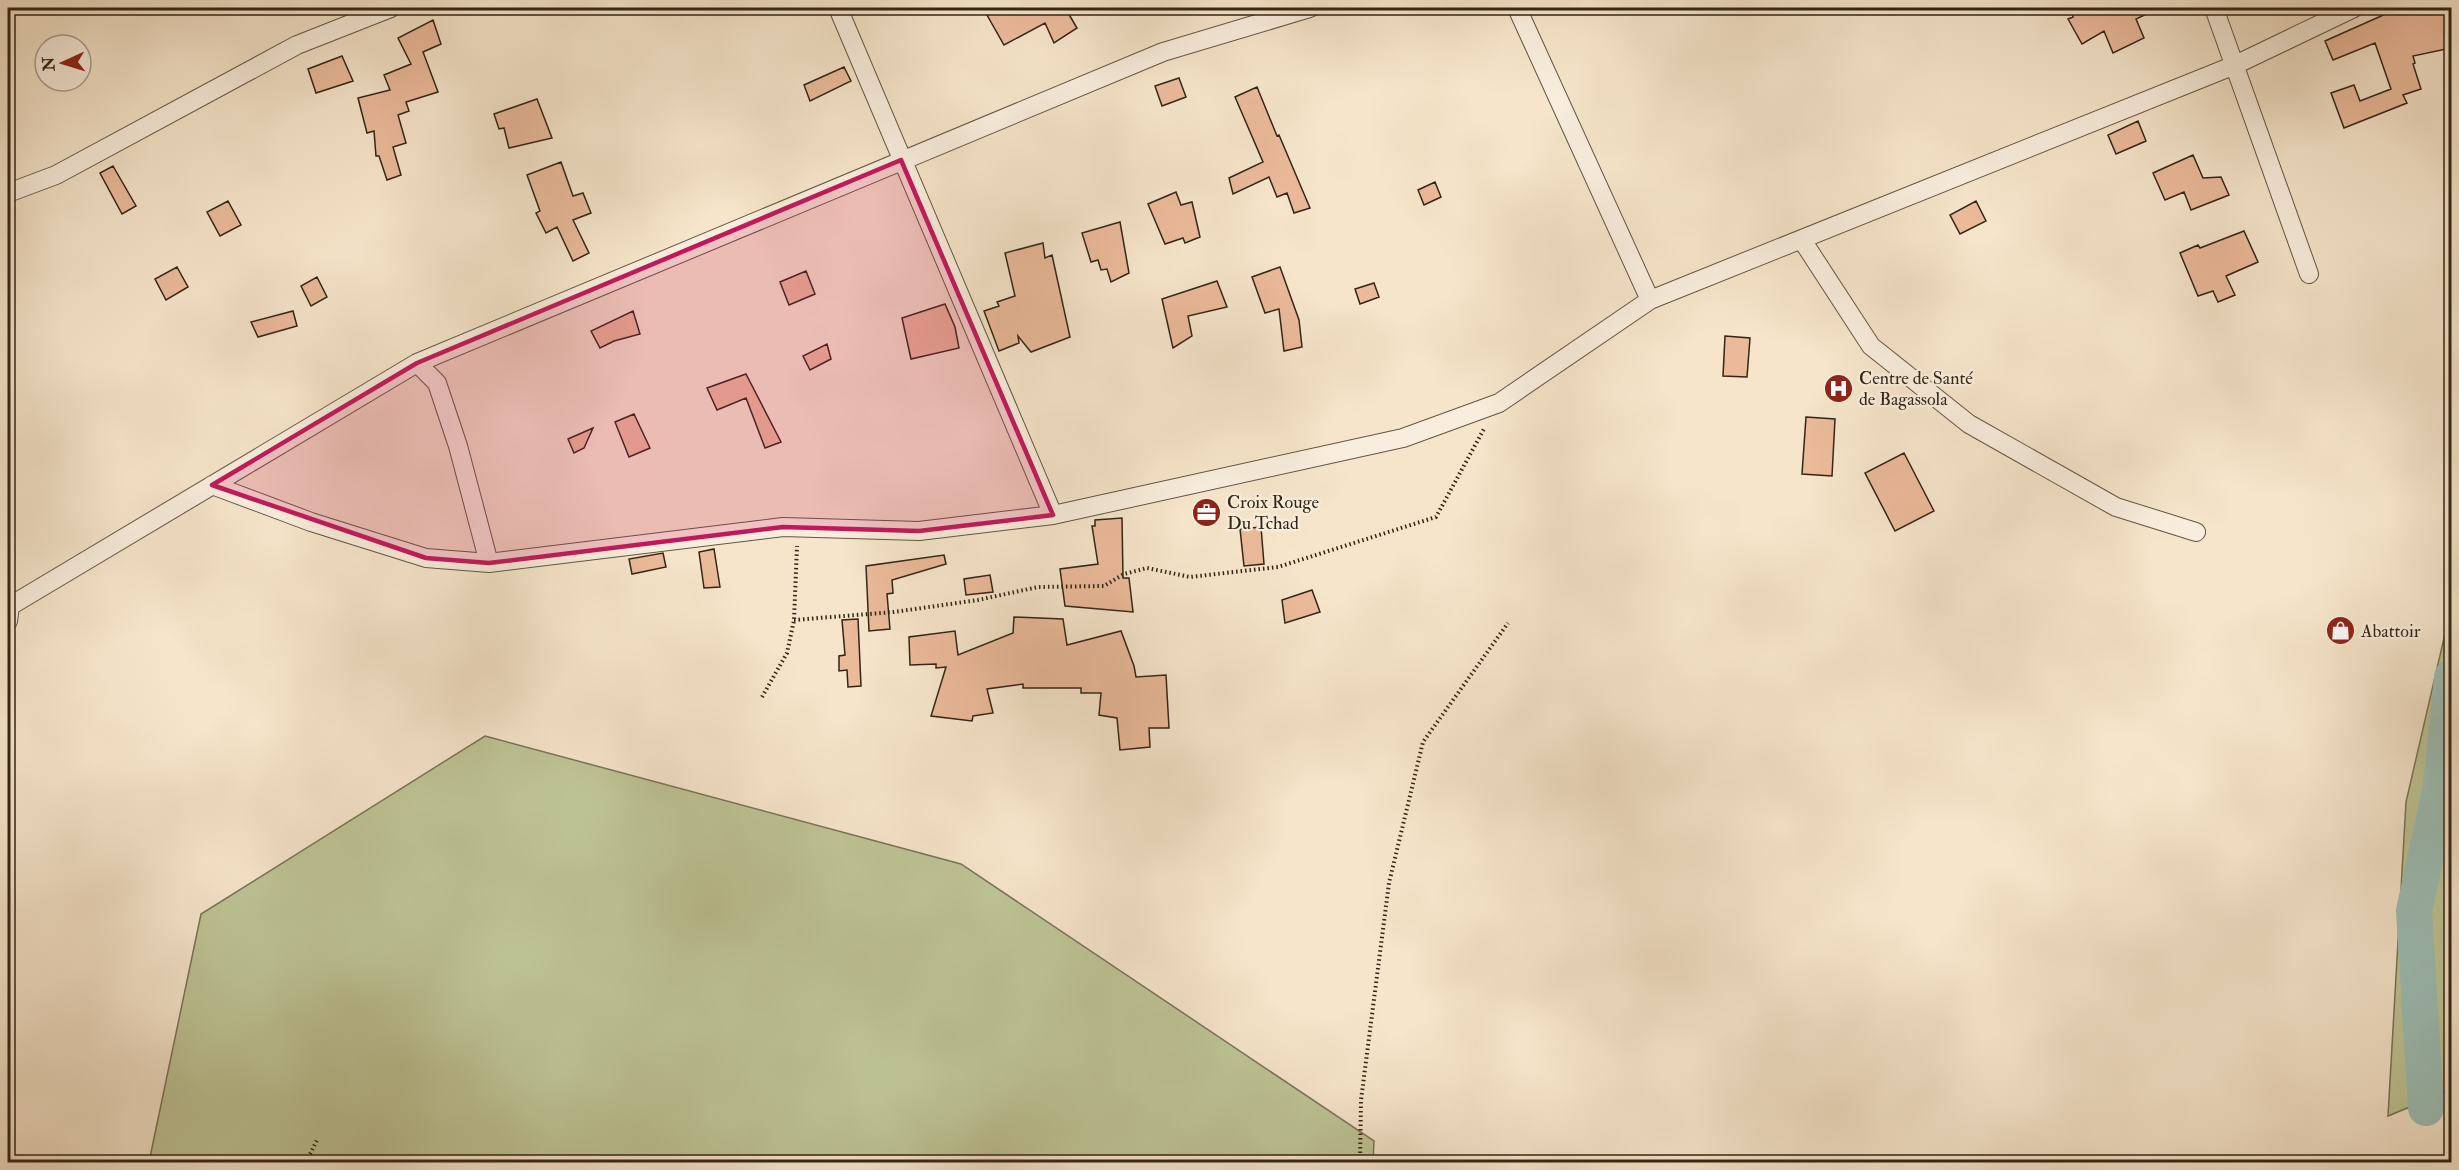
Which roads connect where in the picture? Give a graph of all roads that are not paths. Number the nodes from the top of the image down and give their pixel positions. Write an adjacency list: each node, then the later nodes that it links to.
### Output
1 (391, 8): 9 (street)
2 (838, 8): 8 (street)
3 (1310, 8): 8 (street)
4 (1517, 8): 12 (street)
5 (2214, 8): 7 (street)
6 (2354, 8): 7 (street)
7 (2235, 65): 10 (street); 11 (street)
8 (901, 160): 13 (street); 15 (street)
9 (8, 193)
10 (1802, 240): 12 (street); 16 (street)
11 (2309, 274)
12 (1650, 300): 15 (street)
13 (417, 363): 14 (street); 17 (street)
14 (212, 485): 17 (street); 18 (street)
15 (1053, 515): 17 (street)
16 (2196, 532)
17 (489, 563)
18 (8, 621)

